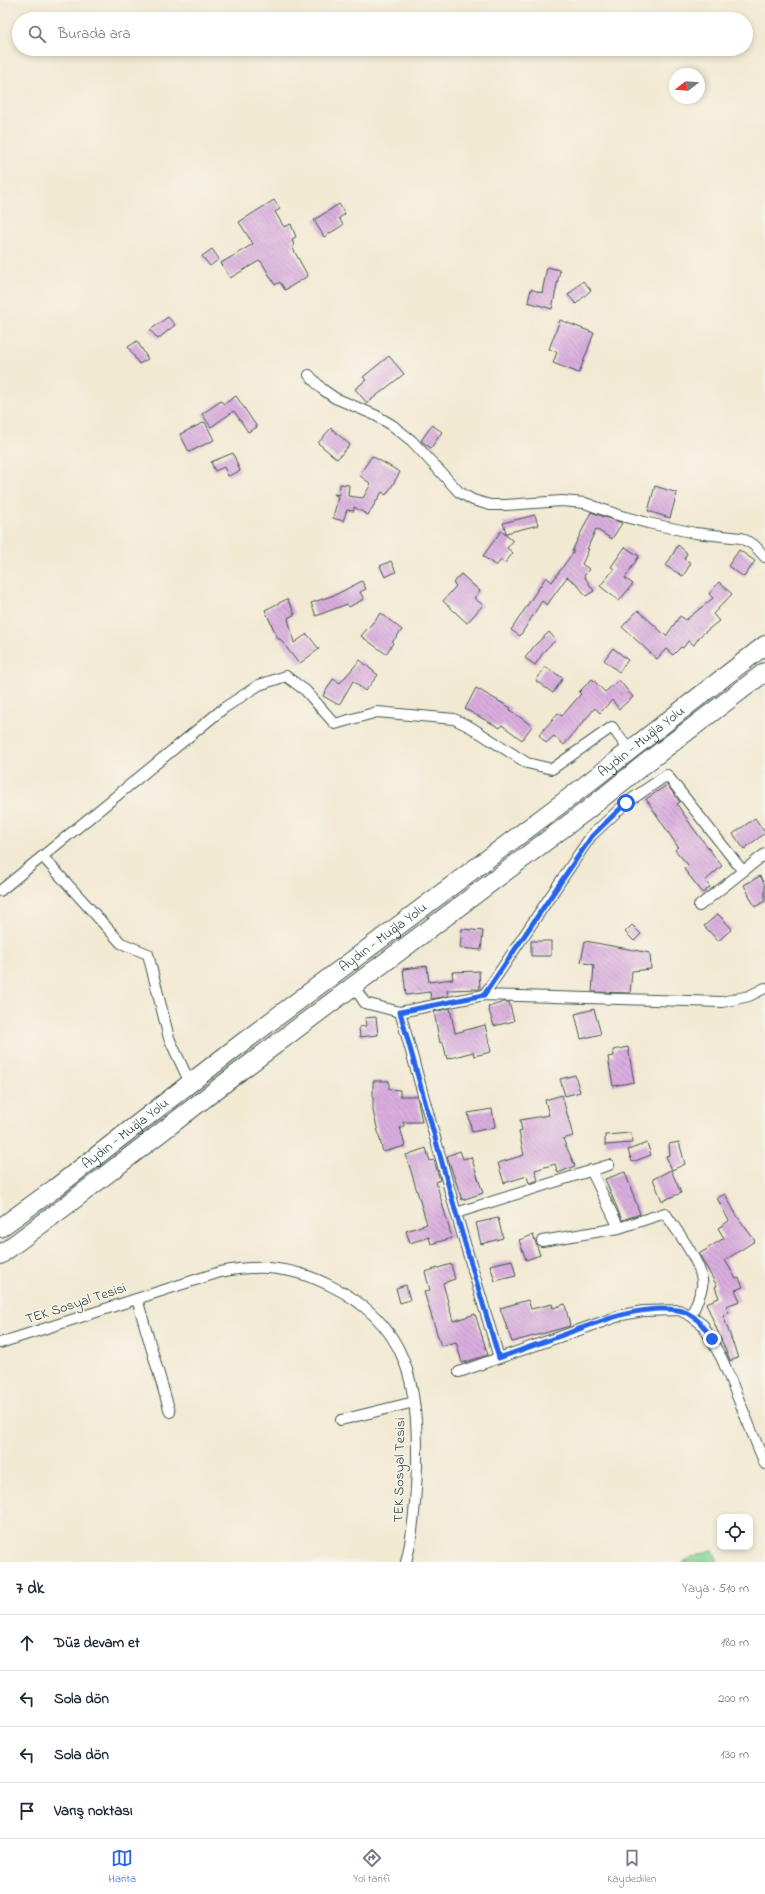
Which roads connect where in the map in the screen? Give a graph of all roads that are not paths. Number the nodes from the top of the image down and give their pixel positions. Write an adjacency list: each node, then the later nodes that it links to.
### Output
1 (309, 375): 2 (street)
2 (765, 557)
3 (765, 645): 5 (highway, Aydın - Muğla Yolu)
4 (765, 672): 11 (highway, Aydın - Muğla Yolu)
5 (629, 750): 7 (street); 15 (highway, Aydın - Muğla Yolu)
6 (765, 854): 8 (street)
7 (43, 857): 9 (street); 15 (street)
8 (742, 870): 10 (street); 13 (street)
9 (0, 891)
10 (699, 906)
11 (354, 987): 14 (street); 22 (highway, Aydın - Muğla Yolu)
12 (765, 988): 13 (street)
13 (484, 995): 14 (street)
14 (400, 1012): 18 (street)
15 (190, 1083): 19 (highway, Aydın - Muğla Yolu)
16 (609, 1165): 17 (street)
17 (591, 1170): 18 (street); 20 (street)
18 (456, 1213): 26 (street)
19 (0, 1228)
20 (619, 1228): 21 (street); 24 (street)
21 (542, 1241)
22 (0, 1255)
23 (137, 1299): 25 (street, TEK Sosyal Tesisi); 28 (street, TEK Sosyal Tesisi); 29 (street, TEK Sosyal Tesisi)
24 (691, 1316): 26 (street); 31 (street)
25 (0, 1343)
26 (499, 1358): 27 (street)
27 (459, 1372)
28 (414, 1402): 30 (street, TEK Sosyal Tesisi); 32 (street, TEK Sosyal Tesisi)
29 (170, 1412)
30 (341, 1420)
31 (765, 1464)
32 (406, 1562)

